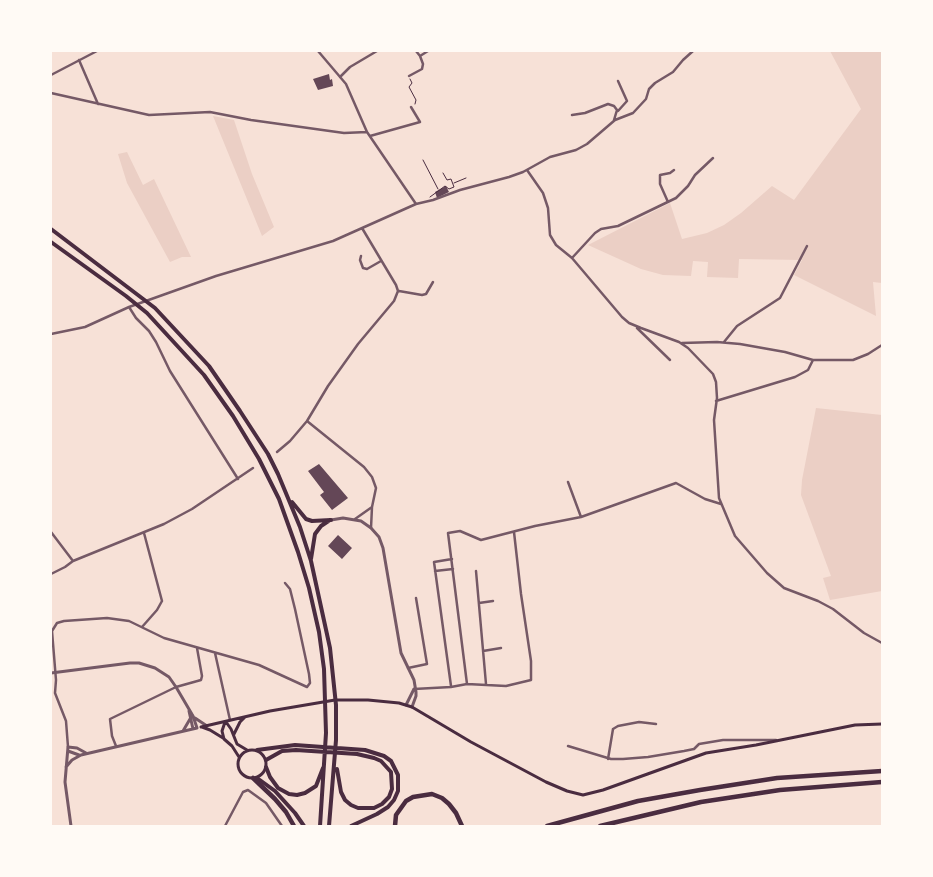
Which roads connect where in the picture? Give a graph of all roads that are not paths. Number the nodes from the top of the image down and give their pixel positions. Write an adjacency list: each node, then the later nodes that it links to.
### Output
1 (97, 51): 8 (street)
2 (318, 51): 11 (street)
3 (378, 51): 11 (street)
4 (416, 51): 7 (street)
5 (428, 51): 7 (street)
6 (693, 51): 18 (street)
7 (420, 56): 10 (street)
8 (79, 60): 9 (street); 14 (street)
9 (51, 75)
10 (409, 76)
11 (340, 77): 19 (street)
12 (618, 81): 16 (street)
13 (51, 93): 14 (street)
14 (98, 104): 19 (street)
15 (412, 107): 20 (street)
16 (617, 113): 17 (street); 18 (street)
17 (572, 115)
18 (613, 121): 22 (street)
19 (367, 132): 20 (street)
20 (370, 136): 25 (street)
21 (713, 158): 24 (street)
22 (527, 170): 25 (street); 31 (street)
23 (674, 170): 24 (street)
24 (668, 202): 31 (street)
25 (416, 204): 26 (street)
26 (362, 228): 32 (street); 35 (street)
27 (51, 229): 49 (highway)
28 (51, 242): 110 (highway)
29 (807, 246): 39 (street)
30 (361, 256): 32 (street)
31 (572, 258): 36 (street)
32 (381, 261): 34 (street)
33 (433, 282): 34 (street)
34 (398, 291): 44 (street)
35 (129, 307): 37 (street); 47 (street)
36 (634, 326): 38 (street); 41 (street)
37 (51, 334)
38 (680, 342): 39 (street); 43 (street)
39 (724, 342): 42 (street)
40 (882, 345): 42 (street)
41 (670, 360)
42 (813, 360): 43 (street)
43 (716, 401): 50 (street)
44 (307, 421): 45 (street); 51 (street)
45 (277, 452)
46 (253, 468): 47 (street)
47 (238, 478): 60 (street)
48 (568, 482): 54 (street)
49 (287, 495): 56 (highway); 63 (highway)
50 (721, 504): 54 (street); 73 (street)
51 (372, 507): 52 (street); 53 (street)
52 (364, 514): 53 (street); 55 (street)
53 (372, 517): 57 (street)
54 (581, 517): 59 (street)
55 (355, 519): 56 (street); 57 (street)
56 (331, 520): 63 (highway)
57 (371, 528): 78 (street)
58 (51, 532): 62 (street)
59 (514, 532): 61 (street); 81 (street)
60 (144, 533): 62 (street); 72 (street)
61 (452, 559): 64 (street); 65 (street)
62 (73, 561): 67 (street)
63 (311, 561): 111 (highway)
64 (453, 569): 65 (street); 80 (street)
65 (434, 571): 83 (street)
66 (476, 571): 71 (street)
67 (51, 574)
68 (285, 583): 77 (street)
69 (416, 598): 78 (street)
70 (493, 601): 71 (street)
71 (479, 603): 76 (street)
72 (142, 627): 74 (street); 103 (street)
73 (882, 643)
74 (197, 648): 77 (street); 82 (street)
75 (501, 648): 76 (street)
76 (483, 651): 81 (street)
77 (215, 653): 89 (street)
78 (408, 668): 84 (street)
79 (51, 673): 82 (street)
80 (467, 684): 81 (street); 83 (street)
81 (486, 684)
82 (175, 685): 87 (street); 99 (street)
83 (451, 687): 84 (street)
84 (414, 689): 85 (street); 86 (street)
85 (406, 705): 86 (main road); 88 (main road)
86 (412, 707): 108 (main road)
87 (192, 717): 93 (street); 94 (street); 95 (street)
88 (245, 717): 89 (main road); 96 (main road)
89 (230, 720): 90 (main road)
90 (225, 722): 93 (main road); 96 (main road); 97 (main road)
91 (656, 724): 112 (street)
92 (882, 724): 98 (main road)
93 (207, 726): 94 (main road)
94 (197, 728): 95 (street); 97 (main road)
95 (183, 731): 99 (street)
96 (234, 734): 104 (main road)
97 (224, 739): 109 (main road)
98 (783, 740): 102 (street); 108 (main road)
99 (116, 746): 106 (street)
100 (568, 746): 112 (street)
101 (305, 748): 105 (highway); 111 (highway); 113 (highway); 127 (highway)
102 (694, 748): 108 (street); 112 (street)
103 (68, 749): 106 (street); 107 (street); 114 (street)
104 (247, 750): 105 (main road); 109 (main road)
105 (258, 750): 113 (main road)
106 (86, 753): 107 (street)
107 (81, 754): 114 (street)
108 (696, 756)
109 (239, 757): 117 (main road)
110 (326, 758): 115 (highway); 125 (highway)
111 (336, 759): 126 (highway)
112 (608, 759)
113 (266, 760): 115 (main road)
114 (66, 767): 120 (street)
115 (266, 767): 117 (main road)
116 (882, 771): 130 (highway)
117 (255, 778): 123 (highway); 124 (highway)
118 (882, 782): 119 (highway)
119 (613, 822): 131 (highway); 132 (highway)
120 (71, 826)
121 (225, 826): 122 (street)
122 (282, 826)
123 (294, 826)
124 (304, 826)
125 (320, 826)
126 (329, 826)
127 (351, 826)
128 (395, 826): 129 (highway)
129 (462, 826)
130 (547, 826)
131 (600, 826)
132 (605, 826)

